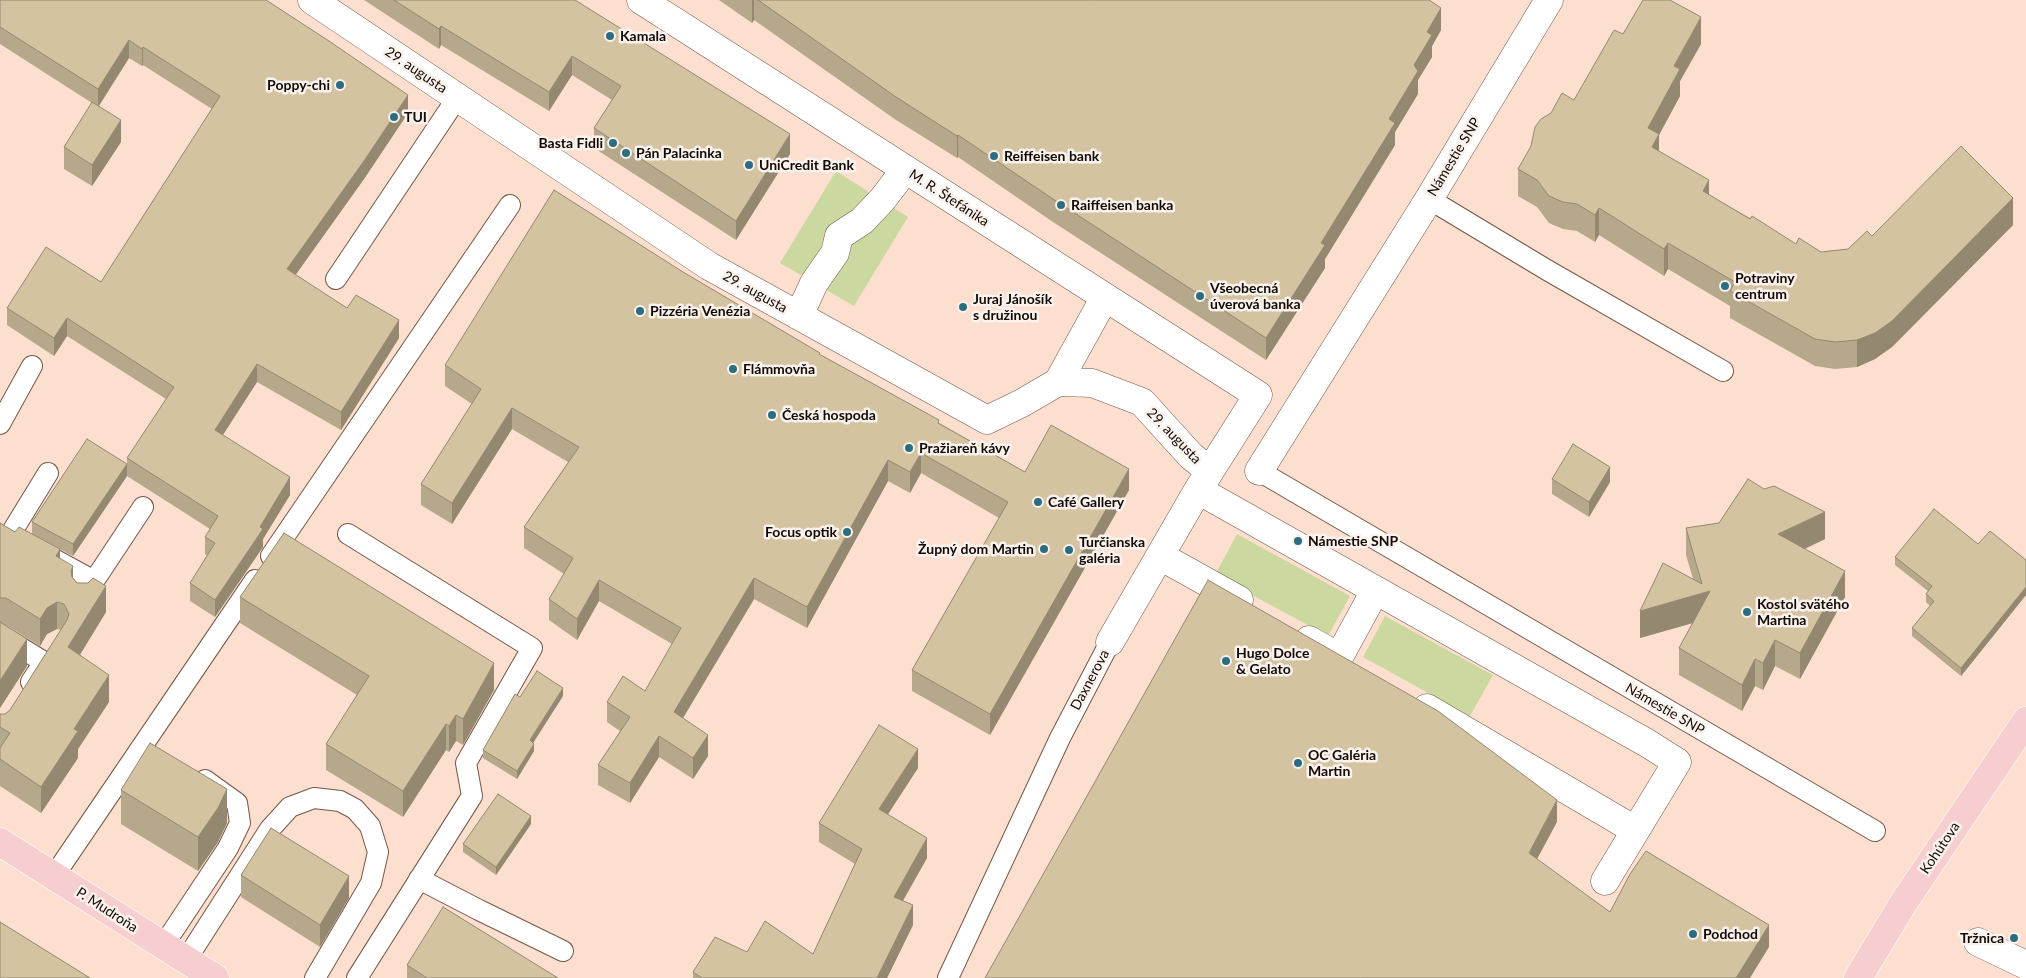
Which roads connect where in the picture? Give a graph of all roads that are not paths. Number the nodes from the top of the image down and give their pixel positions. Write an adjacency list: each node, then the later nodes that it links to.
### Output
1 (312, 0): 4 (street, 29. augusta)
2 (641, 0): 5 (street, M. R. Štefánika)
3 (1549, 0): 6 (street, Námestie SNP)
4 (457, 98): 8 (lane); 10 (street, 29. augusta)
5 (905, 170): 9 (street, M. R. Štefánika); 10 (street)
6 (1429, 199): 12 (lane); 16 (street, Námestie SNP)
7 (510, 205): 38 (lane)
8 (336, 278)
9 (1105, 297): 13 (street); 14 (street, M. R. Štefánika)
10 (799, 316): 13 (street, 29. augusta)
11 (32, 366): 15 (lane)
12 (1723, 371)
13 (1058, 382): 18 (street, 29. augusta)
14 (1258, 395): 18 (street, Daxnerova)
15 (0, 424)
16 (1259, 471): 36 (lane, Námestie SNP)
17 (48, 474): 22 (lane)
18 (1204, 481): 21 (street, Daxnerova); 23 (street, 29. augusta)
19 (143, 507): 22 (lane)
20 (348, 534): 39 (lane)
21 (1160, 556): 25 (street); 28 (street, Daxnerova)
22 (94, 581): 24 (lane)
23 (1375, 591): 29 (street); 35 (street, 29. augusta)
24 (84, 599)
25 (1262, 614)
26 (1288, 628): 29 (street)
27 (0, 635): 32 (lane)
28 (1110, 642): 49 (lane, Daxnerova)
29 (1339, 657): 30 (street)
30 (1364, 672)
31 (1407, 697): 35 (street)
32 (20, 700)
33 (2026, 721): 50 (main road, Kohútova)
34 (186, 768): 42 (lane)
35 (1635, 830): 40 (street)
36 (1876, 831)
37 (0, 842): 38 (main road, P. Mudroňa)
38 (54, 876): 42 (main road, P. Mudroňa)
39 (419, 879): 43 (lane); 48 (lane)
40 (1606, 881)
41 (1978, 942): 45 (street)
42 (163, 946): 44 (main road, P. Mudroňa)
43 (563, 951)
44 (186, 960): 46 (main road, P. Mudroňa); 47 (lane)
45 (2026, 965)
46 (215, 978)
47 (315, 978)
48 (357, 978)
49 (948, 978)
50 (1858, 978)

